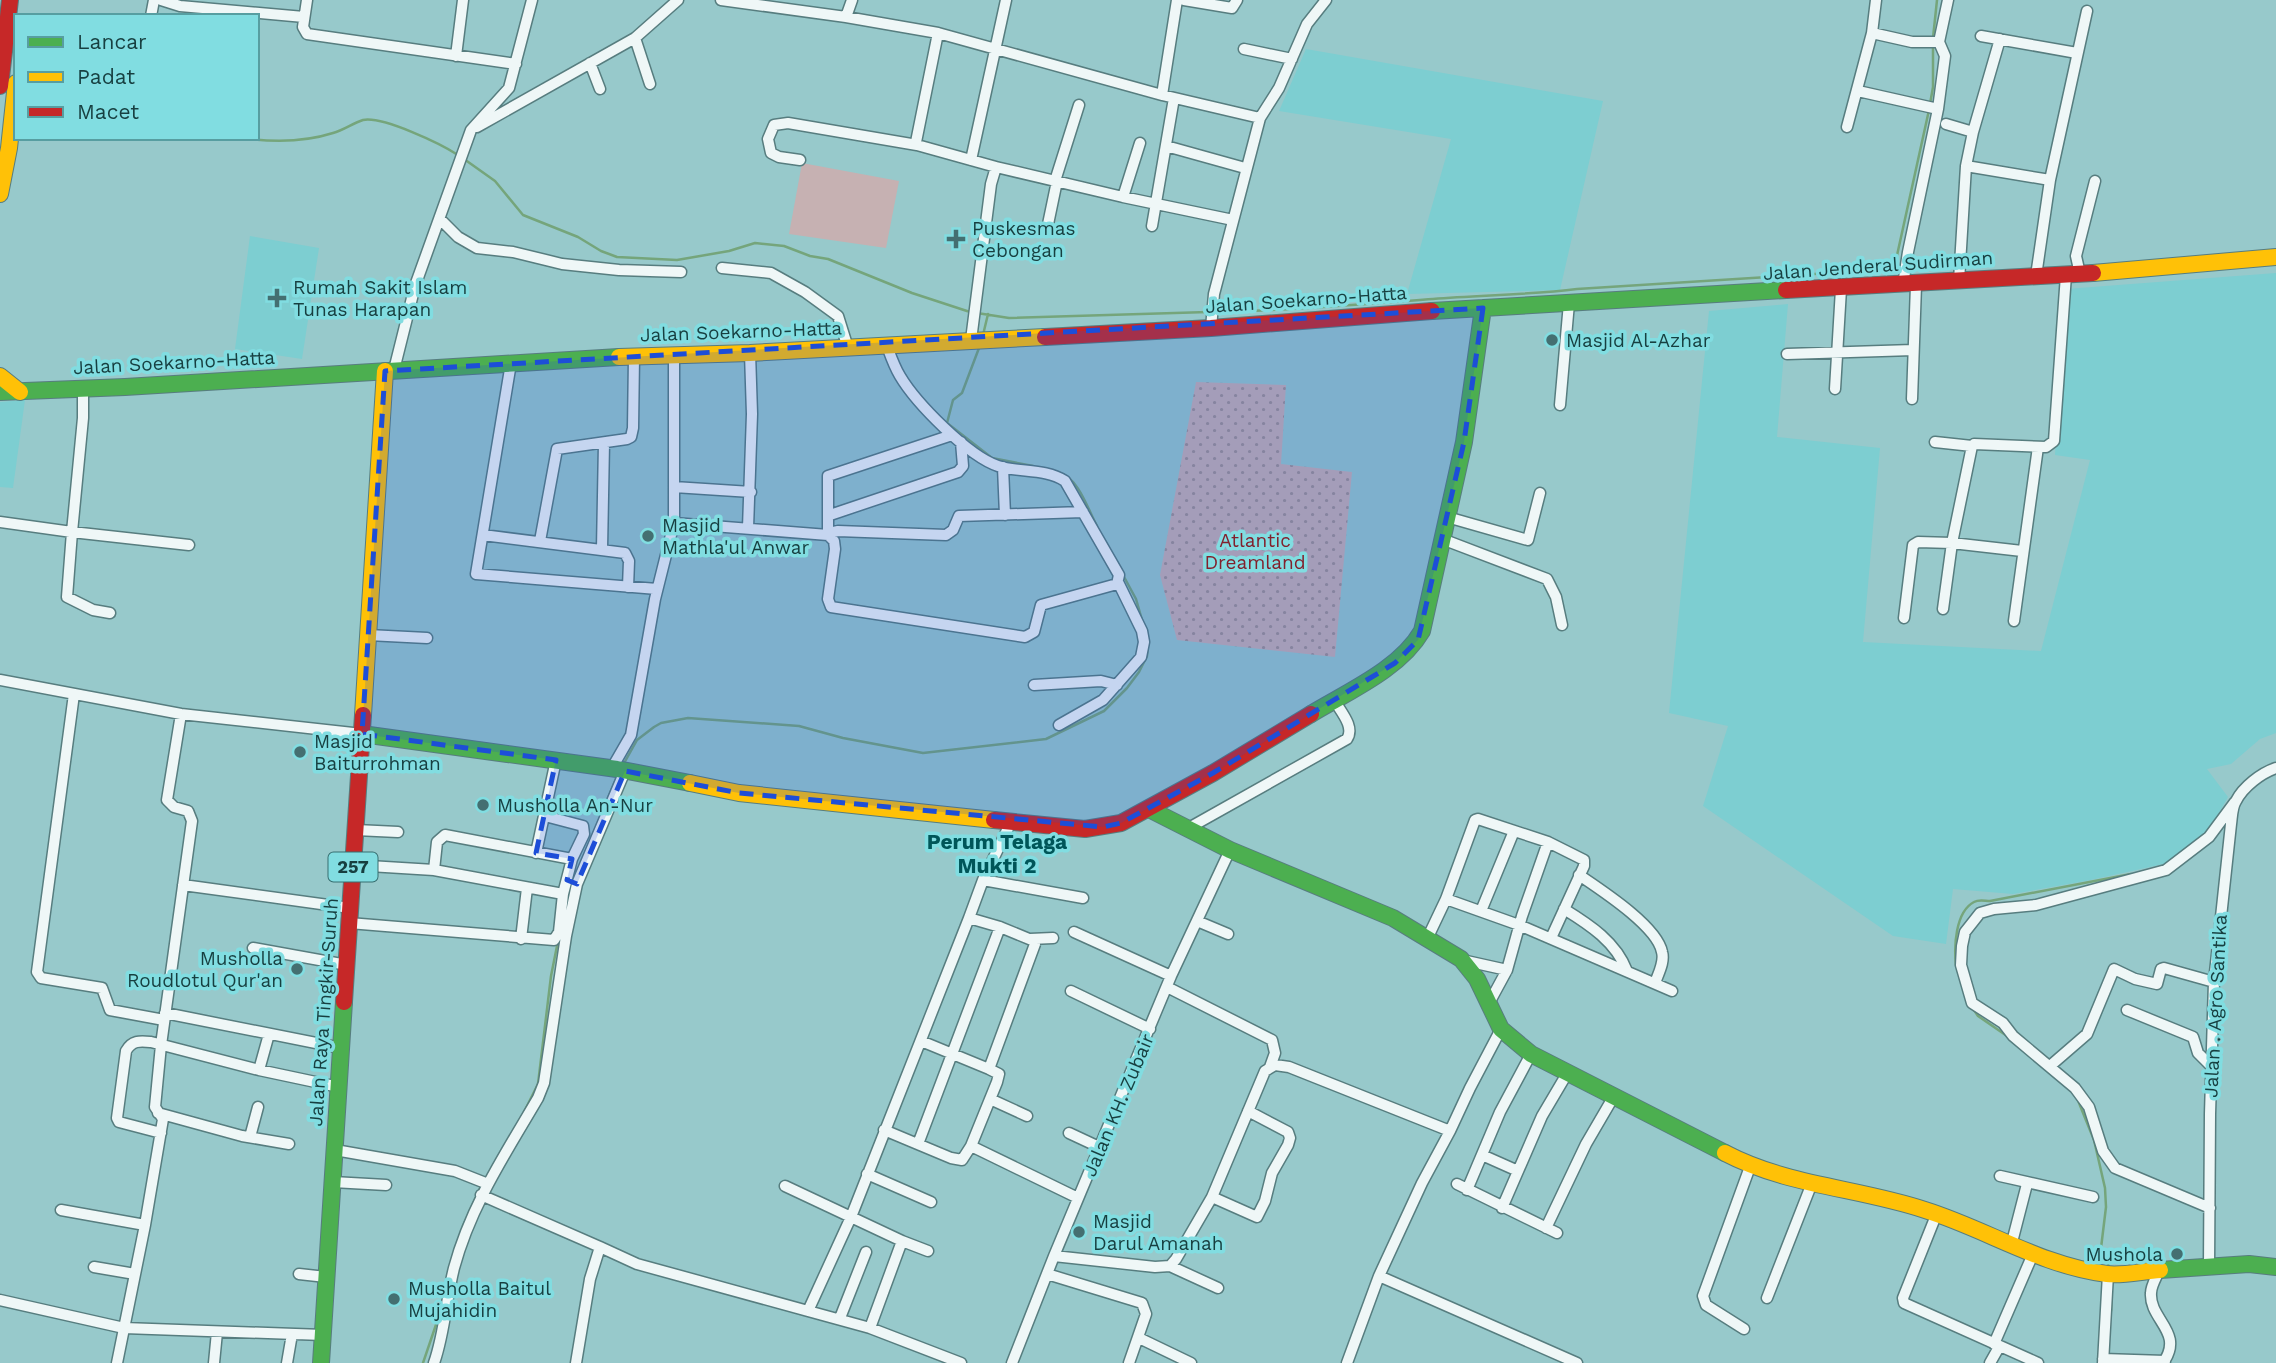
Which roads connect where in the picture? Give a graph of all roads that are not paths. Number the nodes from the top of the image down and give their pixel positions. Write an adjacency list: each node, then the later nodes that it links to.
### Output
1 (10, 0): 39 (main road)
2 (161, 0): 19 (street)
3 (307, 0): 23 (street)
4 (463, 0): 34 (street)
5 (532, 0): 37 (street)
6 (678, 0): 28 (street)
7 (721, 0): 17 (street)
8 (815, 0): 20 (street)
9 (852, 0): 24 (street)
10 (1006, 0): 31 (street)
11 (1177, 0): 42 (street)
12 (1184, 0): 13 (street)
13 (1237, 0)
14 (1326, 0): 35 (street)
15 (1876, 0): 26 (street)
16 (1948, 0): 30 (street)
17 (775, 4): 20 (street)
18 (2087, 11): 33 (street)
19 (218, 13): 21 (street)
20 (813, 13): 24 (street)
21 (240, 14)
22 (259, 15): 23 (street)
23 (304, 17): 34 (street)
24 (846, 17): 25 (street)
25 (938, 33): 31 (street); 53 (street)
26 (1872, 33): 30 (street); 41 (street)
27 (1981, 36): 29 (street)
28 (635, 38): 36 (street); 38 (street)
29 (2000, 39): 33 (street); 51 (street)
30 (1932, 42): 46 (street)
31 (993, 49): 42 (street); 56 (street)
32 (1244, 49): 35 (street)
33 (2077, 53): 60 (street)
34 (456, 56): 37 (street)
35 (1292, 59): 47 (street)
36 (590, 63): 40 (street); 50 (street)
37 (516, 64): 50 (street)
38 (650, 84)
39 (0, 86)
40 (600, 89)
41 (1858, 90): 46 (street); 49 (street)
42 (1162, 95): 43 (street)
43 (1174, 98): 47 (street); 54 (street)
44 (14, 102): 63 (main road)
45 (1079, 105): 61 (street)
46 (1931, 107): 76 (street)
47 (1259, 118): 59 (street)
48 (1946, 124): 51 (street)
49 (1847, 127)
50 (471, 130): 66 (street)
51 (1973, 132): 57 (street)
52 (1140, 143): 64 (street)
53 (917, 145): 55 (street); 56 (street)
54 (1166, 146): 59 (street); 65 (street)
55 (800, 160)
56 (971, 160): 58 (street)
57 (1966, 166): 60 (street); 75 (street)
58 (996, 167): 61 (street); 81 (street)
59 (1245, 168): 67 (street)
60 (2050, 180): 74 (street)
61 (1056, 181): 64 (street); 69 (street)
62 (2095, 181): 73 (street)
63 (0, 194)
64 (1123, 197): 65 (street)
65 (1156, 206): 67 (street); 68 (street)
66 (440, 219): 72 (street); 91 (street)
67 (1233, 220): 80 (street)
68 (1152, 226)
69 (1047, 229)
70 (2276, 257): 73 (main road, Jalan Jenderal Sudirman)
71 (722, 268): 83 (street)
72 (681, 272)
73 (2073, 275): 74 (main road, Jalan Jenderal Sudirman); 103 (street)
74 (2036, 276): 75 (main road, Jalan Jenderal Sudirman)
75 (1959, 281): 76 (main road, Jalan Jenderal Sudirman)
76 (1909, 285): 77 (main road, Jalan Jenderal Sudirman); 84 (street)
77 (1841, 289): 78 (main road, Jalan Jenderal Sudirman); 85 (street)
78 (1569, 303): 79 (main road, Jalan Jenderal Sudirman); 98 (street)
79 (1483, 308): 80 (main road, Jalan Soekarno-Hatta); 111 (main road)
80 (1210, 324): 81 (main road, Jalan Soekarno-Hatta)
81 (978, 340): 82 (main road, Jalan Soekarno-Hatta)
82 (887, 346): 83 (main road, Jalan Soekarno-Hatta); 99 (street)
83 (848, 348): 86 (main road, Jalan Soekarno-Hatta)
84 (1913, 350): 85 (street); 97 (street)
85 (1837, 352): 87 (street); 94 (street)
86 (750, 353): 88 (main road, Jalan Soekarno-Hatta); 106 (street)
87 (1787, 354)
88 (674, 356): 89 (main road, Jalan Soekarno-Hatta); 105 (street)
89 (634, 357): 90 (main road, Jalan Soekarno-Hatta); 101 (street)
90 (511, 363): 91 (main road, Jalan Soekarno-Hatta); 117 (street)
91 (390, 370): 93 (main road, Jalan Soekarno-Hatta); 132 (main road, Jalan Raya Tingkir-Suruh / 257)
92 (0, 376): 96 (main road)
93 (83, 387): 96 (main road, Jalan Soekarno-Hatta); 115 (street)
94 (1835, 389)
95 (0, 392): 96 (main road, Jalan Soekarno-Hatta)
96 (20, 392)
97 (1912, 399)
98 (1560, 405)
99 (956, 438): 104 (street); 109 (street); 109 (street)
100 (1935, 442): 102 (street)
101 (604, 443): 119 (street); 122 (street)
102 (1972, 446): 103 (street); 120 (street)
103 (2038, 447): 123 (street)
104 (1003, 467): 108 (street); 110 (street)
105 (674, 487): 106 (street); 113 (street)
106 (751, 492): 114 (street)
107 (1540, 493): 111 (street)
108 (1083, 512): 110 (street); 124 (street)
109 (830, 515): 116 (street)
110 (1005, 515): 116 (street)
111 (1447, 517): 118 (main road)
112 (0, 522): 115 (street)
113 (674, 523): 114 (street); 126 (street)
114 (748, 528): 116 (street)
115 (72, 532): 121 (street); 128 (street)
116 (829, 534): 124 (street)
117 (483, 536): 119 (street); 125 (street)
118 (1442, 539): 131 (street); 138 (main road)
119 (540, 541): 122 (street)
120 (1952, 543): 123 (street); 127 (street); 129 (street)
121 (189, 545)
122 (602, 549): 125 (street)
123 (2022, 551): 130 (street)
124 (1118, 582): 136 (street)
125 (628, 587): 126 (street)
126 (657, 589): 144 (street)
127 (1944, 609)
128 (110, 613)
129 (1904, 618)
130 (2014, 621)
131 (1562, 625)
132 (368, 635): 133 (street); 141 (main road, Jalan Raya Tingkir-Suruh / 257)
133 (427, 638)
134 (0, 680): 137 (street)
135 (1034, 685): 136 (street)
136 (1117, 685): 140 (street)
137 (74, 694): 139 (street); 194 (street)
138 (1334, 701): 146 (main road); 149 (street)
139 (181, 713): 141 (street); 162 (street)
140 (1059, 725)
141 (362, 734): 142 (main road); 150 (main road, Jalan Raya Tingkir-Suruh / 257)
142 (556, 760): 144 (main road); 147 (street)
143 (2276, 768): 145 (street)
144 (619, 769): 148 (main road); 161 (street)
145 (2235, 802): 187 (street, Jalan . Agro Santika); 203 (street)
146 (1149, 809): 148 (main road); 149 (main road)
147 (545, 817): 155 (street); 156 (street)
148 (1012, 821): 160 (street)
149 (1187, 829): 154 (main road)
150 (356, 830): 152 (street); 157 (main road, Jalan Raya Tingkir-Suruh / 257)
151 (1514, 831): 153 (street); 166 (street); 168 (street)
152 (398, 832)
153 (1548, 842): 159 (street); 172 (street)
154 (1230, 850): 171 (street, Jalan KH. Zubair); 180 (main road)
155 (536, 853): 156 (street); 158 (street)
156 (572, 859): 161 (street)
157 (353, 865): 158 (street); 169 (main road, Jalan Raya Tingkir-Suruh / 257)
158 (434, 870): 163 (street)
159 (1579, 876): 167 (street); 188 (street)
160 (983, 880): 165 (street); 170 (street)
161 (572, 882): 164 (street); 232 (street)
162 (183, 885): 169 (street); 194 (street)
163 (527, 888): 164 (street); 178 (street)
164 (563, 894): 178 (street)
165 (1083, 898)
166 (1446, 899): 168 (street); 180 (street)
167 (1564, 909): 177 (street); 185 (street)
168 (1481, 911): 172 (street)
169 (350, 916): 178 (street); 183 (main road, Jalan Raya Tingkir-Suruh / 257)
170 (969, 918): 173 (street); 198 (street)
171 (1197, 921): 175 (street); 186 (street, Jalan KH. Zubair)
172 (1519, 925): 177 (street); 184 (street)
173 (1000, 927): 179 (street); 201 (street)
174 (1074, 932): 186 (street)
175 (1228, 933)
176 (1054, 938): 179 (street)
177 (1551, 938): 185 (street)
178 (521, 939)
179 (1030, 939): 206 (street)
180 (1427, 939): 182 (main road)
181 (253, 948): 183 (street)
182 (1461, 959): 184 (street); 192 (main road)
183 (347, 965): 200 (main road, Jalan Raya Tingkir-Suruh / 257)
184 (1507, 970): 192 (street)
185 (1627, 971): 188 (street)
186 (1171, 976): 189 (street, Jalan KH. Zubair)
187 (2214, 982): 203 (street); 204 (street, Jalan . Agro Santika)
188 (1655, 984): 191 (street)
189 (1167, 987): 195 (street, Jalan KH. Zubair); 205 (street)
190 (1071, 991): 195 (street)
191 (1672, 991)
192 (1488, 1005): 196 (main road)
193 (2127, 1010): 204 (street)
194 (165, 1016): 197 (street); 199 (street)
195 (1150, 1029): 224 (street, Jalan KH. Zubair)
196 (1501, 1029): 202 (main road); 217 (street)
197 (269, 1034): 200 (street); 207 (street)
198 (921, 1041): 201 (street); 216 (street)
199 (161, 1045): 207 (street); 214 (street); 218 (street)
200 (341, 1048): 209 (main road, Jalan Raya Tingkir-Suruh / 257)
201 (953, 1053): 206 (street); 222 (street)
202 (1531, 1054): 208 (main road); 226 (street)
203 (2050, 1066): 243 (street)
204 (2211, 1066): 243 (street, Jalan . Agro Santika)
205 (1270, 1067): 213 (street); 217 (street)
206 (989, 1069): 211 (street)
207 (259, 1070): 209 (street)
208 (1568, 1072): 210 (main road); 228 (street)
209 (339, 1087): 225 (main road, Jalan Raya Tingkir-Suruh / 257)
210 (1614, 1096): 227 (main road); 242 (street)
211 (990, 1099): 215 (street); 223 (street)
212 (258, 1107): 220 (street)
213 (1248, 1111): 238 (street); 238 (street)
214 (158, 1114): 218 (street); 220 (street)
215 (1027, 1116)
216 (884, 1130): 222 (street); 229 (street)
217 (1450, 1131): 264 (street)
218 (161, 1133): 247 (street)
219 (1069, 1133): 224 (street)
220 (250, 1137): 221 (street)
221 (289, 1144)
222 (918, 1144): 223 (street)
223 (971, 1146): 240 (street)
224 (1099, 1147): 240 (street, Jalan KH. Zubair)
225 (335, 1150): 231 (main road, Jalan Raya Tingkir-Suruh / 257); 232 (street)
226 (1482, 1155): 228 (street); 242 (street)
227 (1751, 1164): 233 (main road); 273 (street)
228 (1518, 1171): 242 (street)
229 (867, 1174): 241 (street); 246 (street)
230 (2000, 1176): 234 (street)
231 (332, 1181): 235 (street); 265 (main road, Jalan Raya Tingkir-Suruh / 257)
232 (485, 1182): 237 (street)
233 (1812, 1183): 245 (main road); 267 (street)
234 (2027, 1184): 239 (street); 249 (street)
235 (386, 1185)
236 (785, 1186): 246 (street)
237 (481, 1195): 250 (street); 285 (street)
238 (1212, 1197): 255 (street)
239 (2093, 1197)
240 (1078, 1198): 254 (street, Jalan KH. Zubair)
241 (931, 1202)
242 (1502, 1208)
243 (2210, 1208): 256 (street, Jalan . Agro Santika)
244 (61, 1210): 247 (street)
245 (1937, 1213): 249 (main road); 278 (street)
246 (851, 1217): 248 (street); 269 (street)
247 (145, 1225): 261 (street)
248 (902, 1241): 251 (street); 272 (street)
249 (2011, 1246): 253 (main road)
250 (600, 1247): 269 (street); 286 (street)
251 (928, 1251)
252 (866, 1252): 270 (street)
253 (2033, 1254): 260 (main road); 278 (street)
254 (1054, 1256): 255 (street); 262 (street, Jalan KH. Zubair)
255 (1170, 1266): 266 (street)
256 (2209, 1266): 258 (main road); 259 (main road)
257 (94, 1267): 261 (street)
258 (2276, 1267)
259 (2159, 1271): 260 (main road); 280 (street)
260 (2112, 1273): 279 (street)
261 (135, 1274): 271 (street)
262 (1047, 1274): 277 (street); 288 (street, Jalan KH. Zubair)
263 (299, 1275): 265 (street)
264 (1380, 1276): 291 (street); 292 (street)
265 (326, 1277): 276 (main road, Jalan Raya Tingkir-Suruh / 257)
266 (1218, 1288)
267 (1767, 1298)
268 (0, 1300): 271 (street)
269 (808, 1311): 270 (street)
270 (840, 1318): 272 (street)
271 (124, 1328): 274 (street); 281 (street)
272 (870, 1328): 287 (street)
273 (1744, 1329)
274 (217, 1332): 275 (street); 282 (street)
275 (292, 1334): 276 (street); 283 (street)
276 (323, 1335): 284 (main road, Jalan Raya Tingkir-Suruh / 257)
277 (1139, 1338): 289 (street); 290 (street)
278 (1996, 1346): 293 (street); 294 (street)
279 (2107, 1360): 280 (street)
280 (2164, 1362)
281 (117, 1363)
282 (214, 1363)
283 (287, 1363)
284 (321, 1363)
285 (434, 1363)
286 (576, 1363)
287 (961, 1363)
288 (1012, 1363)
289 (1129, 1363)
290 (1191, 1363)
291 (1347, 1363)
292 (1577, 1363)
293 (1990, 1363)
294 (2038, 1363)

